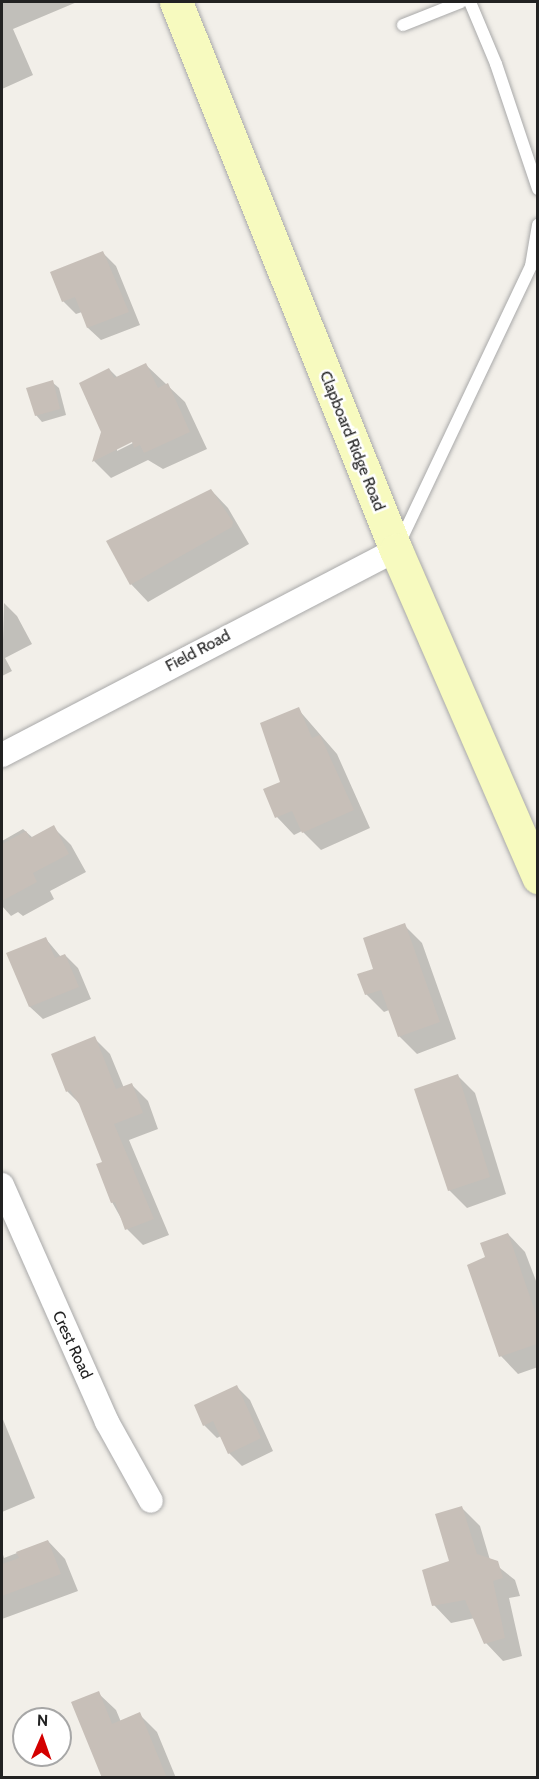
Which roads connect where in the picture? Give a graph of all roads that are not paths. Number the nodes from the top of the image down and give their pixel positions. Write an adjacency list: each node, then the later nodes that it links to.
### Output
1 (176, 2): 7 (main road, Clapboard Ridge Road)
2 (461, 2): 4 (lane)
3 (470, 2): 5 (lane)
4 (403, 25)
5 (537, 189)
6 (537, 225): 7 (lane)
7 (396, 550): 8 (street, Field Road); 9 (main road, Clapboard Ridge Road)
8 (2, 756)
9 (537, 877)
10 (2, 1185): 11 (street, Crest Road)
11 (151, 1501)

